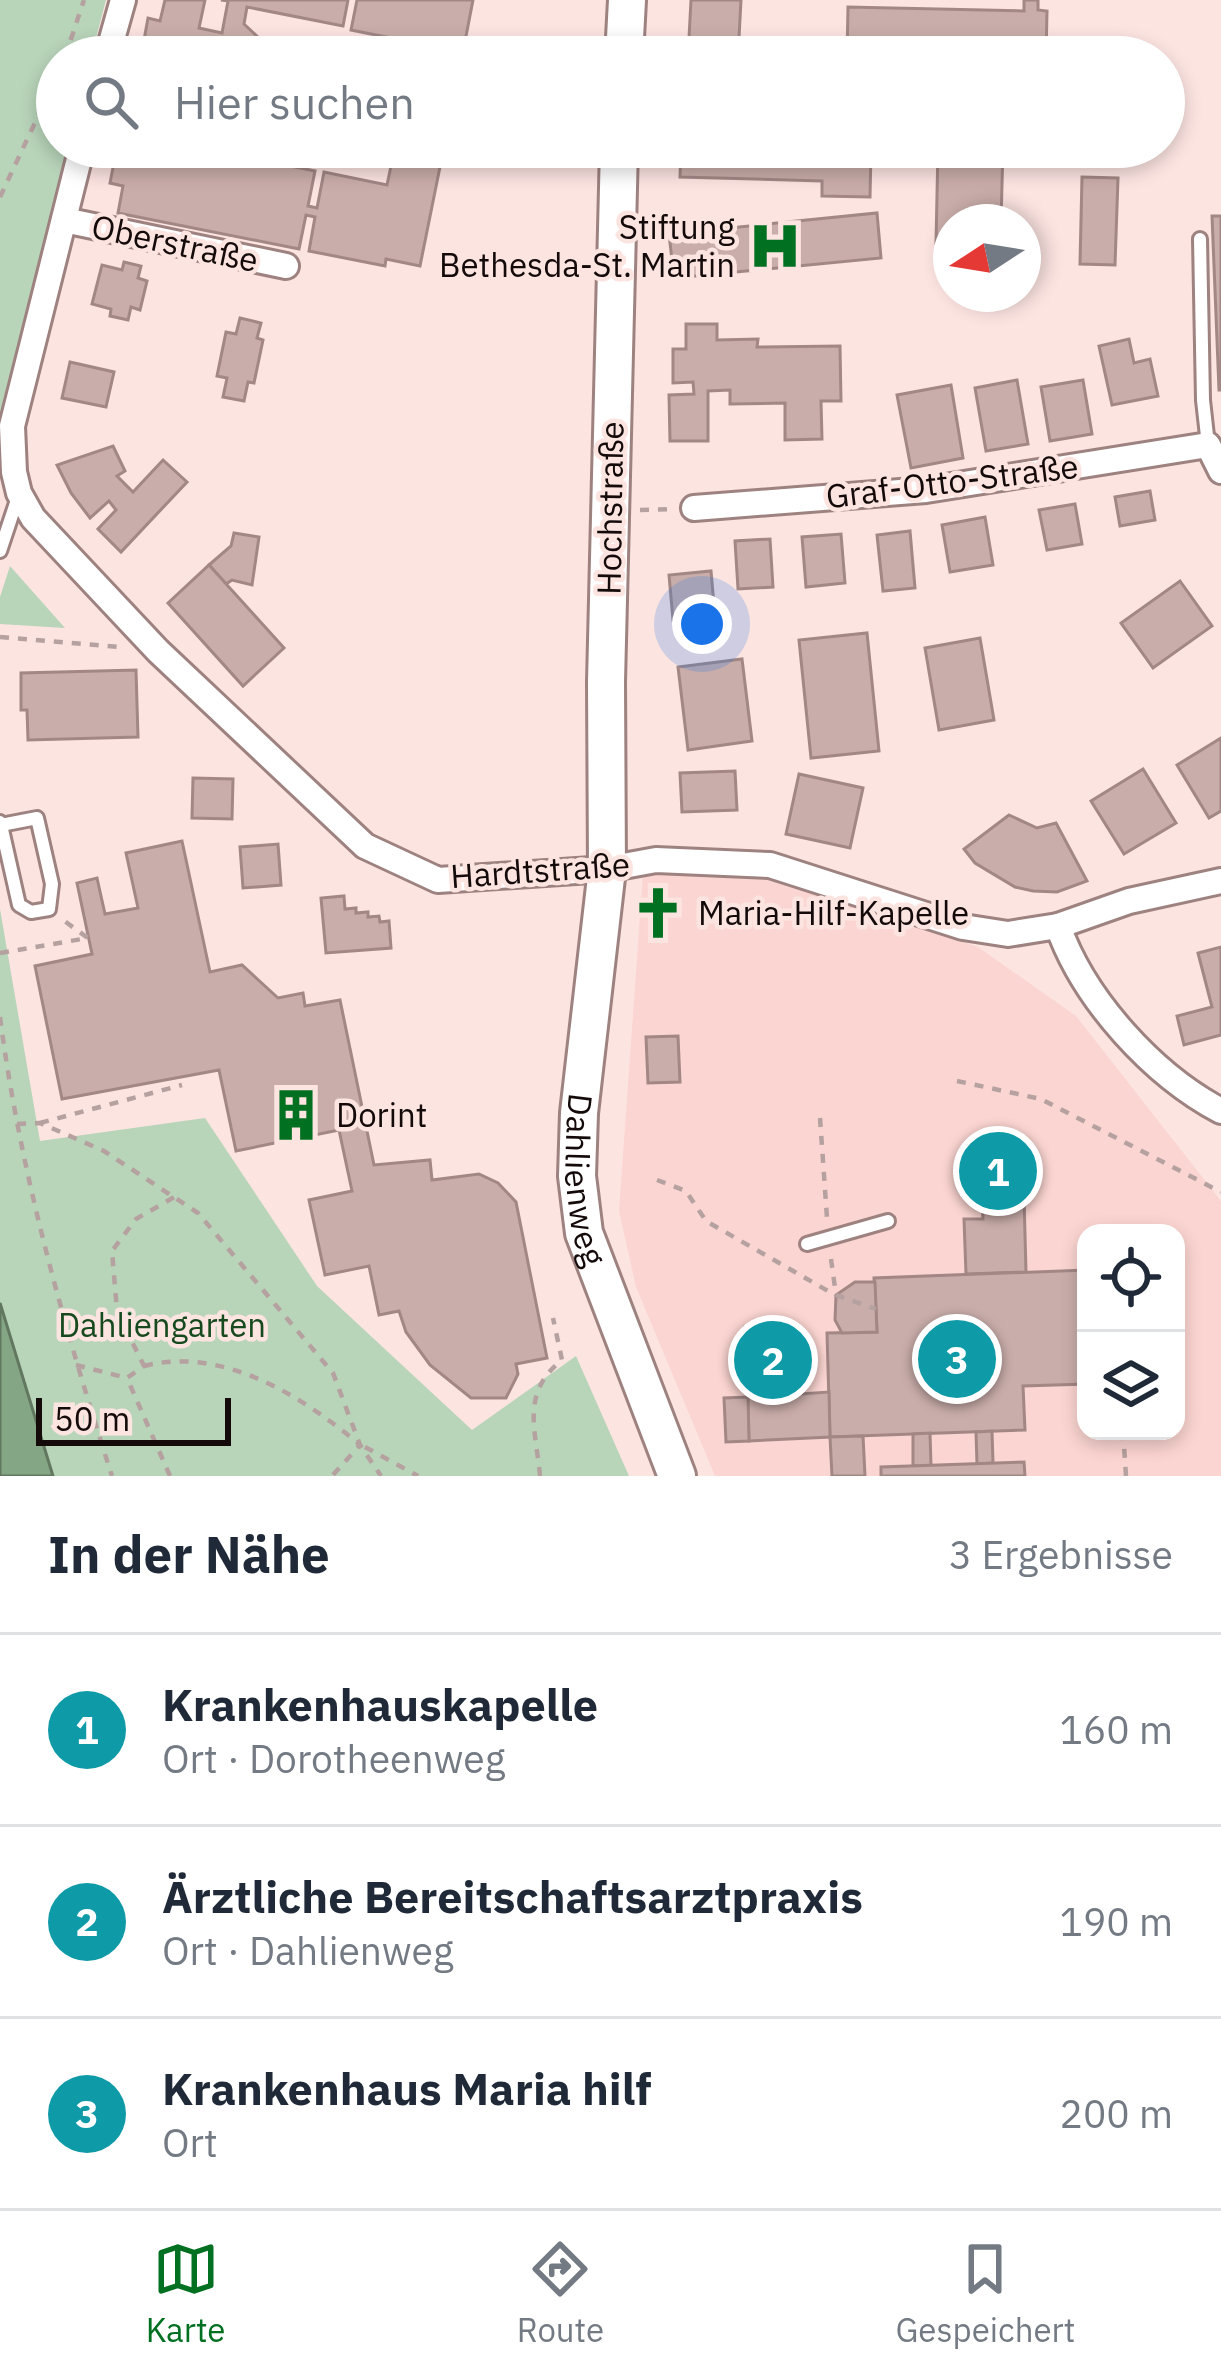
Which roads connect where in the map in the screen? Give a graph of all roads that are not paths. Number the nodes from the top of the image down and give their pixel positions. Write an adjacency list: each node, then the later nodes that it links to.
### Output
1 (123, 0): 3 (street)
2 (627, 0): 4 (street)
3 (113, 36)
4 (625, 36)
5 (77, 168): 7 (street, Oberstraße)
6 (618, 168): 16 (street, Hochstraße)
7 (64, 220): 9 (street, Oberstraße); 12 (street, Oberstraße)
8 (1200, 238): 10 (lane)
9 (286, 266)
10 (1208, 445): 11 (street); 13 (street, Graf-Otto-Straße)
11 (1221, 471)
12 (11, 485): 14 (lane); 16 (street, Hardtstraße)
13 (682, 508)
14 (0, 551)
15 (0, 823): 15 (lane)
16 (608, 869): 18 (street, Hardtstraße); 22 (street, Dahlienweg)
17 (1221, 881): 18 (street, Hardtstraße)
18 (1058, 926): 19 (street)
19 (1221, 1111)
20 (888, 1221): 21 (lane)
21 (807, 1244)
22 (677, 1476)

